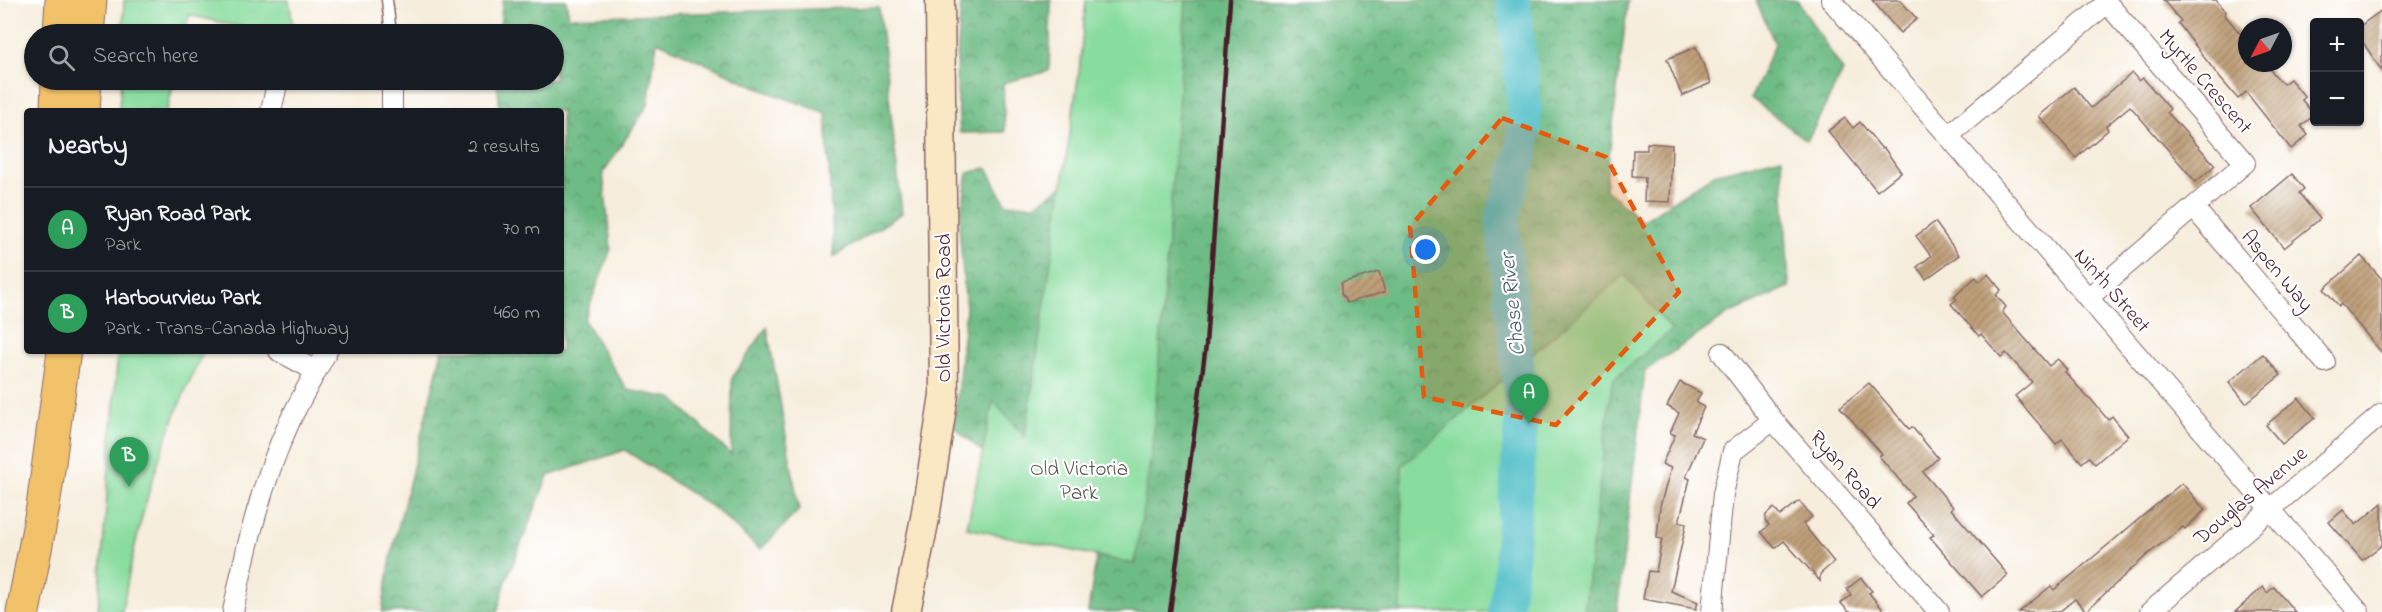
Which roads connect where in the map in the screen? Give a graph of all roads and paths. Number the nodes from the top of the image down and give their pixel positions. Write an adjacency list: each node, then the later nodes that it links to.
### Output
1 (62, 0): 6 (highway)
2 (90, 0): 7 (highway)
3 (387, 0): 8 (lane)
4 (940, 0): 33 (street, Old Victoria Road)
5 (1831, 0): 17 (street, Ninth Street)
6 (61, 24)
7 (88, 24)
8 (390, 24)
9 (58, 90): 13 (highway)
10 (84, 90): 14 (highway)
11 (276, 90): 15 (street)
12 (392, 90): 16 (street)
13 (57, 108)
14 (83, 108)
15 (272, 108)
16 (392, 108)
17 (1948, 136): 18 (street, Myrtle Crescent); 19 (street, Ninth Street)
18 (2194, 208): 19 (street, Myrtle Crescent); 25 (street, Aspen Way)
19 (2088, 298): 30 (street, Ninth Street)
20 (1722, 353): 28 (street, Ryan Road)
21 (47, 354): 29 (highway)
22 (64, 354): 29 (highway)
23 (285, 354): 26 (street)
24 (325, 354): 26 (street)
25 (2325, 362)
26 (316, 371): 32 (street)
27 (2382, 414): 30 (street, Douglas Avenue)
28 (1773, 420): 34 (street); 35 (street, Ryan Road)
29 (48, 464): 31 (highway)
30 (2270, 508): 36 (street, Douglas Avenue); 37 (street, Ninth Street)
31 (23, 612)
32 (233, 612)
33 (906, 612)
34 (1712, 612)
35 (1939, 612)
36 (2150, 612)
37 (2359, 612)

